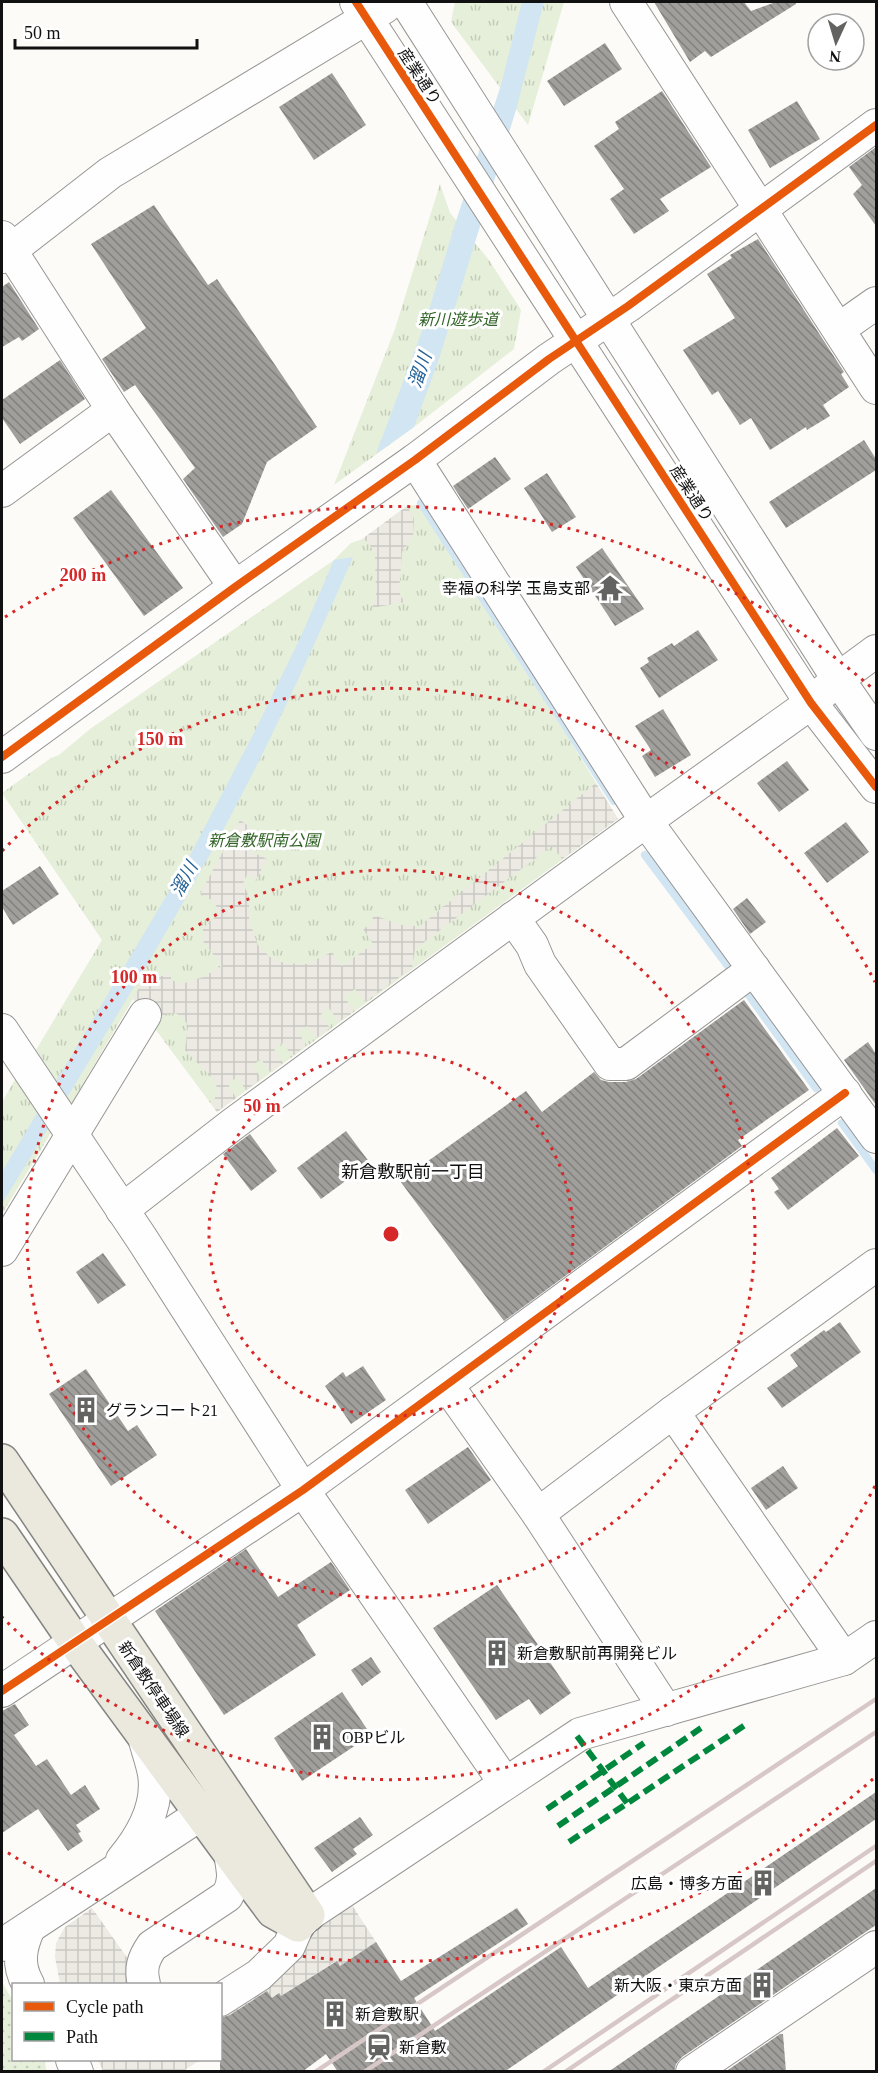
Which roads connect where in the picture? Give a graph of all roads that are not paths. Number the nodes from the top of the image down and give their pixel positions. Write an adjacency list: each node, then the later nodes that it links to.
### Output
1 (395, 2): 4 (street)
2 (406, 2): 9 (street, 産業通り)
3 (626, 2): 6 (street)
4 (361, 10): 7 (street); 11 (street, 産業通り)
5 (876, 125): 6 (street)
6 (760, 210): 9 (street); 10 (street)
7 (5, 248): 13 (street)
8 (876, 303): 10 (street)
9 (609, 319): 11 (street); 18 (street, 産業通り)
10 (839, 329): 12 (street)
11 (577, 340): 14 (street); 19 (street, 産業通り)
12 (876, 388)
13 (113, 410): 15 (street); 16 (street)
14 (415, 460): 16 (street); 23 (street)
15 (2, 491)
16 (234, 587): 21 (street)
17 (876, 651): 18 (street)
18 (838, 679): 19 (street); 20 (street, 産業通り)
19 (811, 703): 22 (street, 産業通り); 23 (street)
20 (876, 734)
21 (2, 757)
22 (876, 787)
23 (646, 820): 24 (street); 25 (street)
24 (513, 918): 25 (street); 31 (street)
25 (744, 977): 28 (street)
26 (145, 1015): 29 (street)
27 (2, 1030): 29 (street)
28 (845, 1094): 30 (street); 34 (street)
29 (66, 1126): 31 (street); 32 (street)
30 (876, 1137)
31 (122, 1210): 37 (street)
32 (2, 1250)
33 (876, 1265): 35 (street)
34 (447, 1385): 37 (street); 38 (street)
35 (673, 1412): 38 (street); 43 (street)
36 (2, 1461): 40 (main road, 新倉敷停車場線)
37 (303, 1490): 40 (street); 47 (street)
38 (538, 1514): 45 (street)
39 (2, 1535): 42 (main road, 新倉敷停車場線)
40 (107, 1619): 42 (street); 48 (main road, 新倉敷停車場線)
41 (876, 1637): 43 (street)
42 (75, 1642): 44 (street); 46 (main road, 新倉敷停車場線)
43 (844, 1659): 45 (street)
44 (2, 1691)
45 (666, 1710): 47 (street)
46 (144, 1737): 48 (main road, 新倉敷停車場線); 50 (street)
47 (505, 1783): 51 (street)
48 (214, 1806): 49 (main road, 新倉敷停車場線); 50 (street); 51 (main road, 新倉敷停車場線)
49 (230, 1854): 51 (main road, 新倉敷停車場線); 56 (street)
50 (108, 1876): 52 (street)
51 (303, 1920): 57 (street)
52 (29, 1928): 53 (street); 55 (street)
53 (2, 1945)
54 (876, 1947): 58 (street)
55 (28, 1983)
56 (144, 1983)
57 (222, 1999)
58 (692, 2072)

